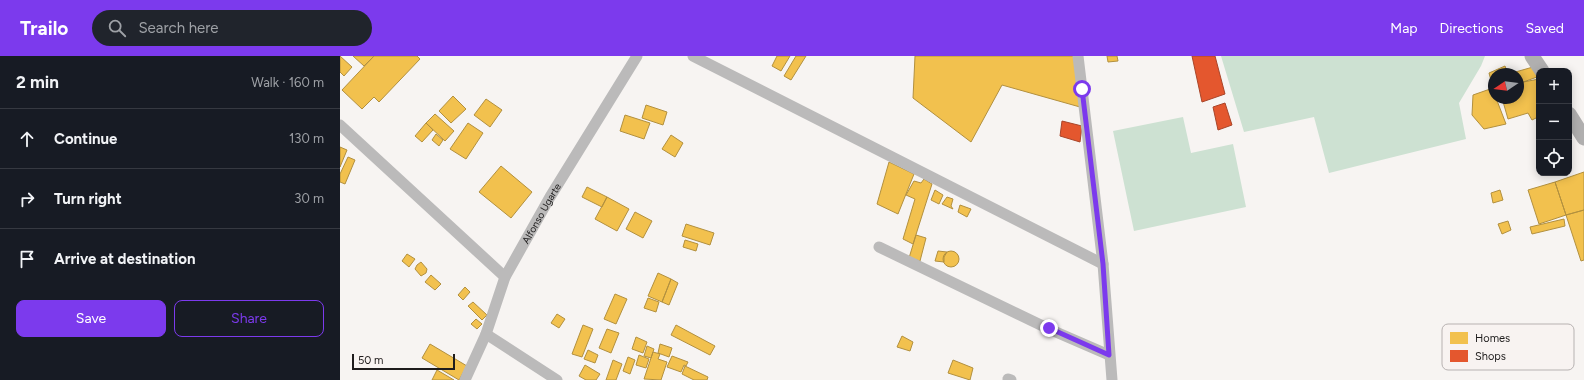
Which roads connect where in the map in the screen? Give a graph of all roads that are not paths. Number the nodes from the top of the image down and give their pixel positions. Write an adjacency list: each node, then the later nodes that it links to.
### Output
1 (637, 56): 11 (street, Alfonso Ugarte)
2 (693, 56): 10 (street)
3 (1078, 56): 10 (street)
4 (1532, 56): 5 (main road)
5 (1540, 68)
6 (1572, 119): 8 (main road)
7 (340, 125): 11 (street)
8 (1584, 138)
9 (879, 247): 13 (street)
10 (1103, 264): 13 (street)
11 (505, 277): 12 (street, Alfonso Ugarte)
12 (486, 334): 14 (street, Alfonso Ugarte); 15 (street)
13 (1109, 355): 16 (street)
14 (465, 380)
15 (557, 380)
16 (1112, 380)

